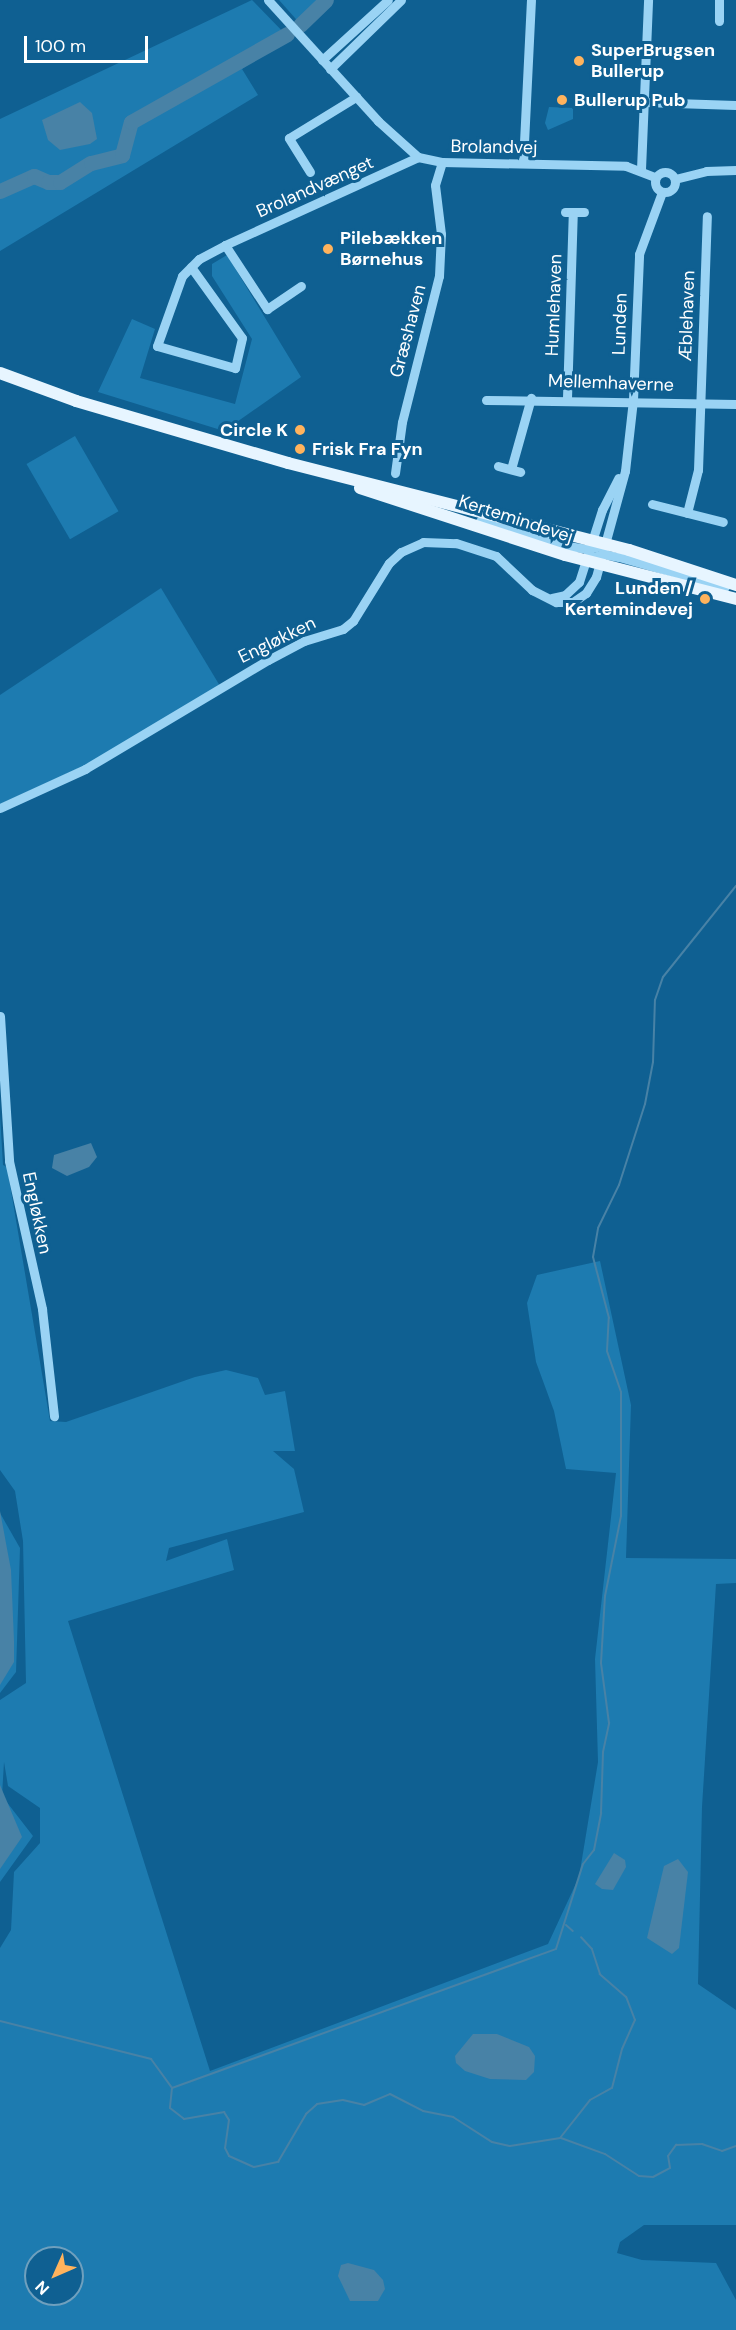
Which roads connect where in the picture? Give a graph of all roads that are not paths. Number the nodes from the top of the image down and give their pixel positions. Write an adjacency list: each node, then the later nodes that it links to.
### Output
1 (268, 0): 8 (street)
2 (388, 0): 8 (street)
3 (401, 0): 9 (street)
4 (531, 0): 15 (street)
5 (648, 0): 11 (street)
6 (719, 0): 7 (street)
7 (719, 21)
8 (322, 60): 9 (street)
9 (330, 69): 10 (street)
10 (356, 97): 13 (street); 18 (street)
11 (644, 102): 12 (street); 16 (street)
12 (736, 105)
13 (418, 157): 14 (street, Brolandvej); 24 (street, Brolandvænget)
14 (442, 162): 15 (street, Brolandvej); 37 (street, Græshaven)
15 (524, 164): 16 (street, Brolandvej)
16 (641, 168): 19 (street)
17 (736, 170): 20 (street)
18 (310, 172)
19 (655, 177): 20 (street); 21 (street)
20 (675, 179): 21 (street)
21 (662, 192): 31 (street, Lunden)
22 (584, 212): 29 (street, Humlehaven)
23 (707, 216): 32 (street, Æblehaven)
24 (225, 245): 25 (street, Brolandvænget); 26 (street)
25 (191, 267): 25 (street, Brolandvænget)
26 (301, 286)
27 (0, 373): 35 (main road, Kertemindevej)
28 (531, 398): 29 (street, Mellemhaverne); 30 (street, Mellemhaverne); 36 (street)
29 (567, 398): 31 (street, Mellemhaverne)
30 (486, 400)
31 (633, 400): 32 (street, Mellemhaverne); 34 (street, Lunden)
32 (701, 403): 33 (street, Mellemhaverne); 39 (street, Æblehaven)
33 (736, 404)
34 (624, 461): 41 (street, Lunden); 42 (street, Lunden)
35 (288, 464): 41 (main road, Kertemindevej); 41 (main road, Kertemindevej)
36 (498, 466)
37 (395, 473)
38 (652, 504): 39 (street)
39 (687, 513): 40 (street)
40 (723, 522)
41 (588, 550): 42 (main road, Kertemindevej); 42 (main road, Kertemindevej); 44 (street)
42 (603, 553): 43 (main road, Kertemindevej); 44 (street); 45 (main road, Kertemindevej)
43 (736, 587)
44 (543, 597): 46 (street, Engløkken)
45 (736, 599)
46 (0, 808)
47 (0, 1017): 48 (street, Engløkken)
48 (54, 1416)

